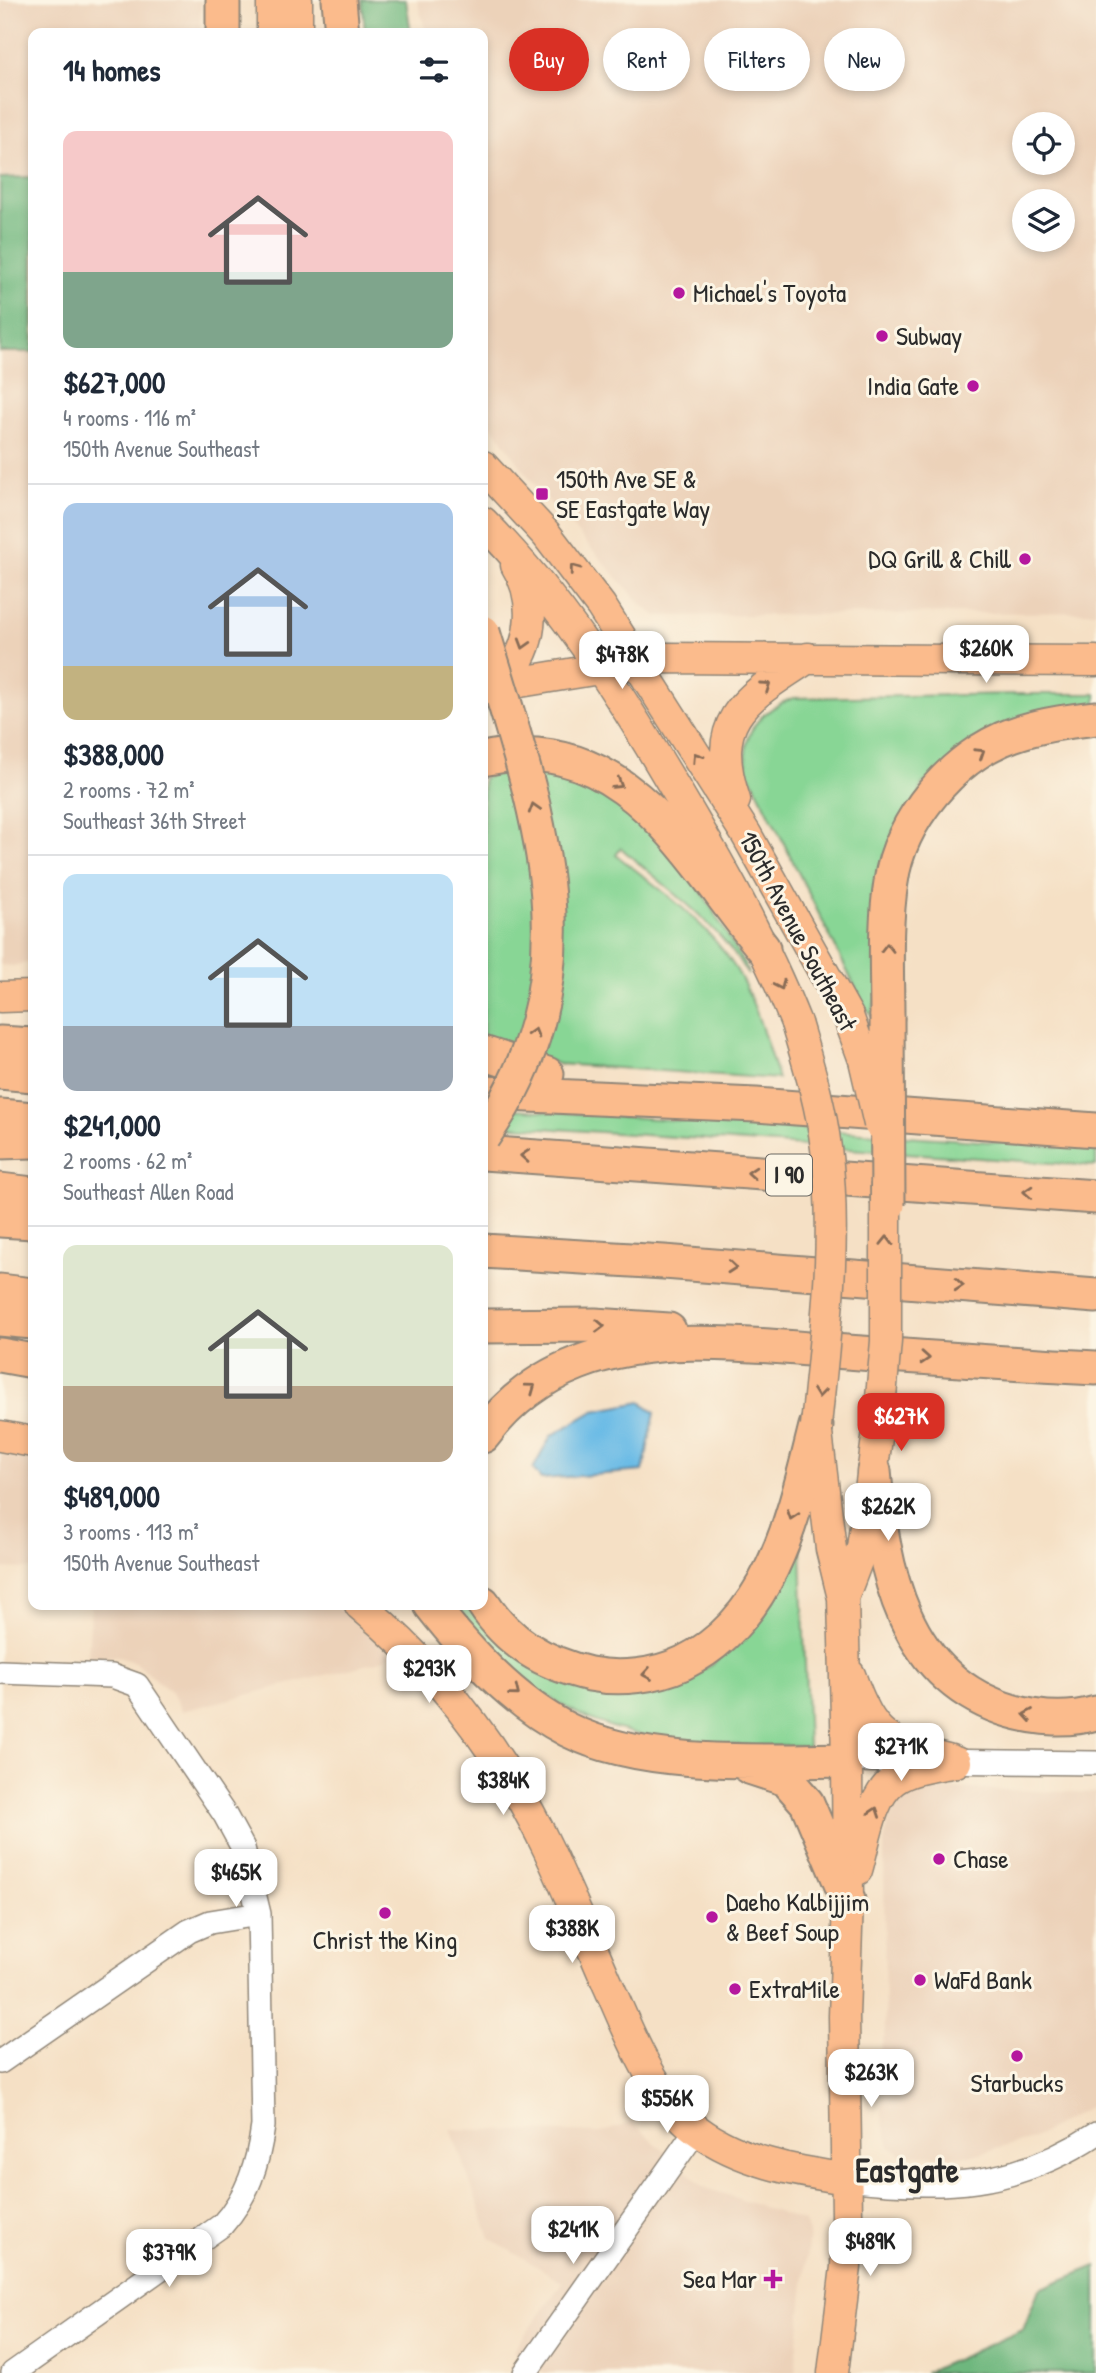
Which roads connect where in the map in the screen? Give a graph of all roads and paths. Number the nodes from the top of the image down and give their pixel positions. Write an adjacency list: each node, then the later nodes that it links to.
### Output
1 (223, 0): 5 (highway)
2 (272, 0): 6 (main road)
3 (297, 0): 7 (main road)
4 (339, 0): 8 (highway)
5 (223, 28)
6 (272, 28)
7 (297, 28)
8 (342, 28)
9 (488, 472): 14 (main road, 150th Avenue Southeast, one-way to 9)
10 (490, 529): 15 (main road, 150th Avenue Southeast); 16 (main road, one-way to 16)
11 (488, 649): 37 (highway, one-way to 11, bridge)
12 (808, 658): 13 (main road); 14 (main road); 20 (main road, one-way to 12)
13 (1096, 662)
14 (635, 663): 15 (main road); 20 (main road, 150th Avenue Southeast, one-way to 14)
15 (600, 668): 17 (main road); 21 (main road, 150th Avenue Southeast)
16 (488, 689)
17 (488, 692)
18 (1096, 718): 45 (highway, one-way to 18, bridge)
19 (488, 758): 21 (highway, one-way to 21)
20 (746, 834): 45 (main road, 150th Avenue Southeast, bridge)
21 (763, 948): 63 (main road, 150th Avenue Southeast, one-way to 63, bridge)
22 (28, 996): 23 (main road)
23 (0, 997)
24 (0, 1043): 25 (highway)
25 (28, 1045)
26 (488, 1056): 30 (highway)
27 (0, 1072): 29 (highway)
28 (488, 1072): 30 (highway)
29 (28, 1073)
30 (566, 1078): 32 (highway)
31 (488, 1093): 32 (highway)
32 (756, 1105): 36 (highway)
33 (0, 1116): 35 (highway)
34 (1096, 1118): 36 (highway)
35 (28, 1119)
36 (985, 1121): 38 (highway)
37 (488, 1129)
38 (1096, 1130)
39 (28, 1141): 40 (highway)
40 (0, 1142)
41 (488, 1153): 44 (highway, I 90, one-way to 41)
42 (0, 1190): 43 (highway)
43 (28, 1193)
44 (1096, 1197)
45 (888, 1205): 67 (main road, 150th Avenue Southeast, one-way to 45, bridge)
46 (0, 1220): 47 (highway)
47 (28, 1222)
48 (488, 1243): 50 (highway)
49 (488, 1251): 50 (highway)
50 (664, 1262): 53 (highway, one-way to 53)
51 (0, 1291): 52 (highway)
52 (28, 1294)
53 (1096, 1296)
54 (0, 1319): 55 (highway)
55 (28, 1322)
56 (488, 1326): 57 (highway, one-way to 57)
57 (784, 1348): 60 (highway, one-way to 60); 64 (highway, one-way to 57)
58 (0, 1355): 59 (highway)
59 (28, 1361)
60 (995, 1363): 61 (highway); 62 (highway)
61 (1096, 1368)
62 (1096, 1390)
63 (816, 1426): 68 (main road, 150th Avenue Southeast); 71 (highway, one-way to 71)
64 (488, 1429)
65 (0, 1436): 66 (main road)
66 (28, 1441)
67 (874, 1471): 68 (main road, 150th Avenue Southeast); 74 (highway, one-way to 67)
68 (842, 1598): 72 (main road, 150th Avenue Southeast)
69 (365, 1610): 82 (main road)
70 (435, 1610): 76 (highway, one-way to 76)
71 (488, 1610)
72 (844, 1659): 75 (main road, 150th Avenue Southeast); 77 (main road)
73 (0, 1672): 80 (street)
74 (1096, 1713)
75 (846, 1760): 76 (highway); 77 (street); 79 (main road, 150th Avenue Southeast)
76 (737, 1762): 79 (highway)
77 (956, 1762): 78 (street); 79 (main road, one-way to 77)
78 (1096, 1763)
79 (848, 1900): 84 (main road, 150th Avenue Southeast)
80 (259, 1914): 81 (street); 85 (street)
81 (0, 2062)
82 (697, 2129): 84 (main road); 86 (street)
83 (1096, 2134): 84 (street)
84 (846, 2179): 87 (main road, 150th Avenue Southeast)
85 (13, 2373)
86 (524, 2373)
87 (833, 2373)

